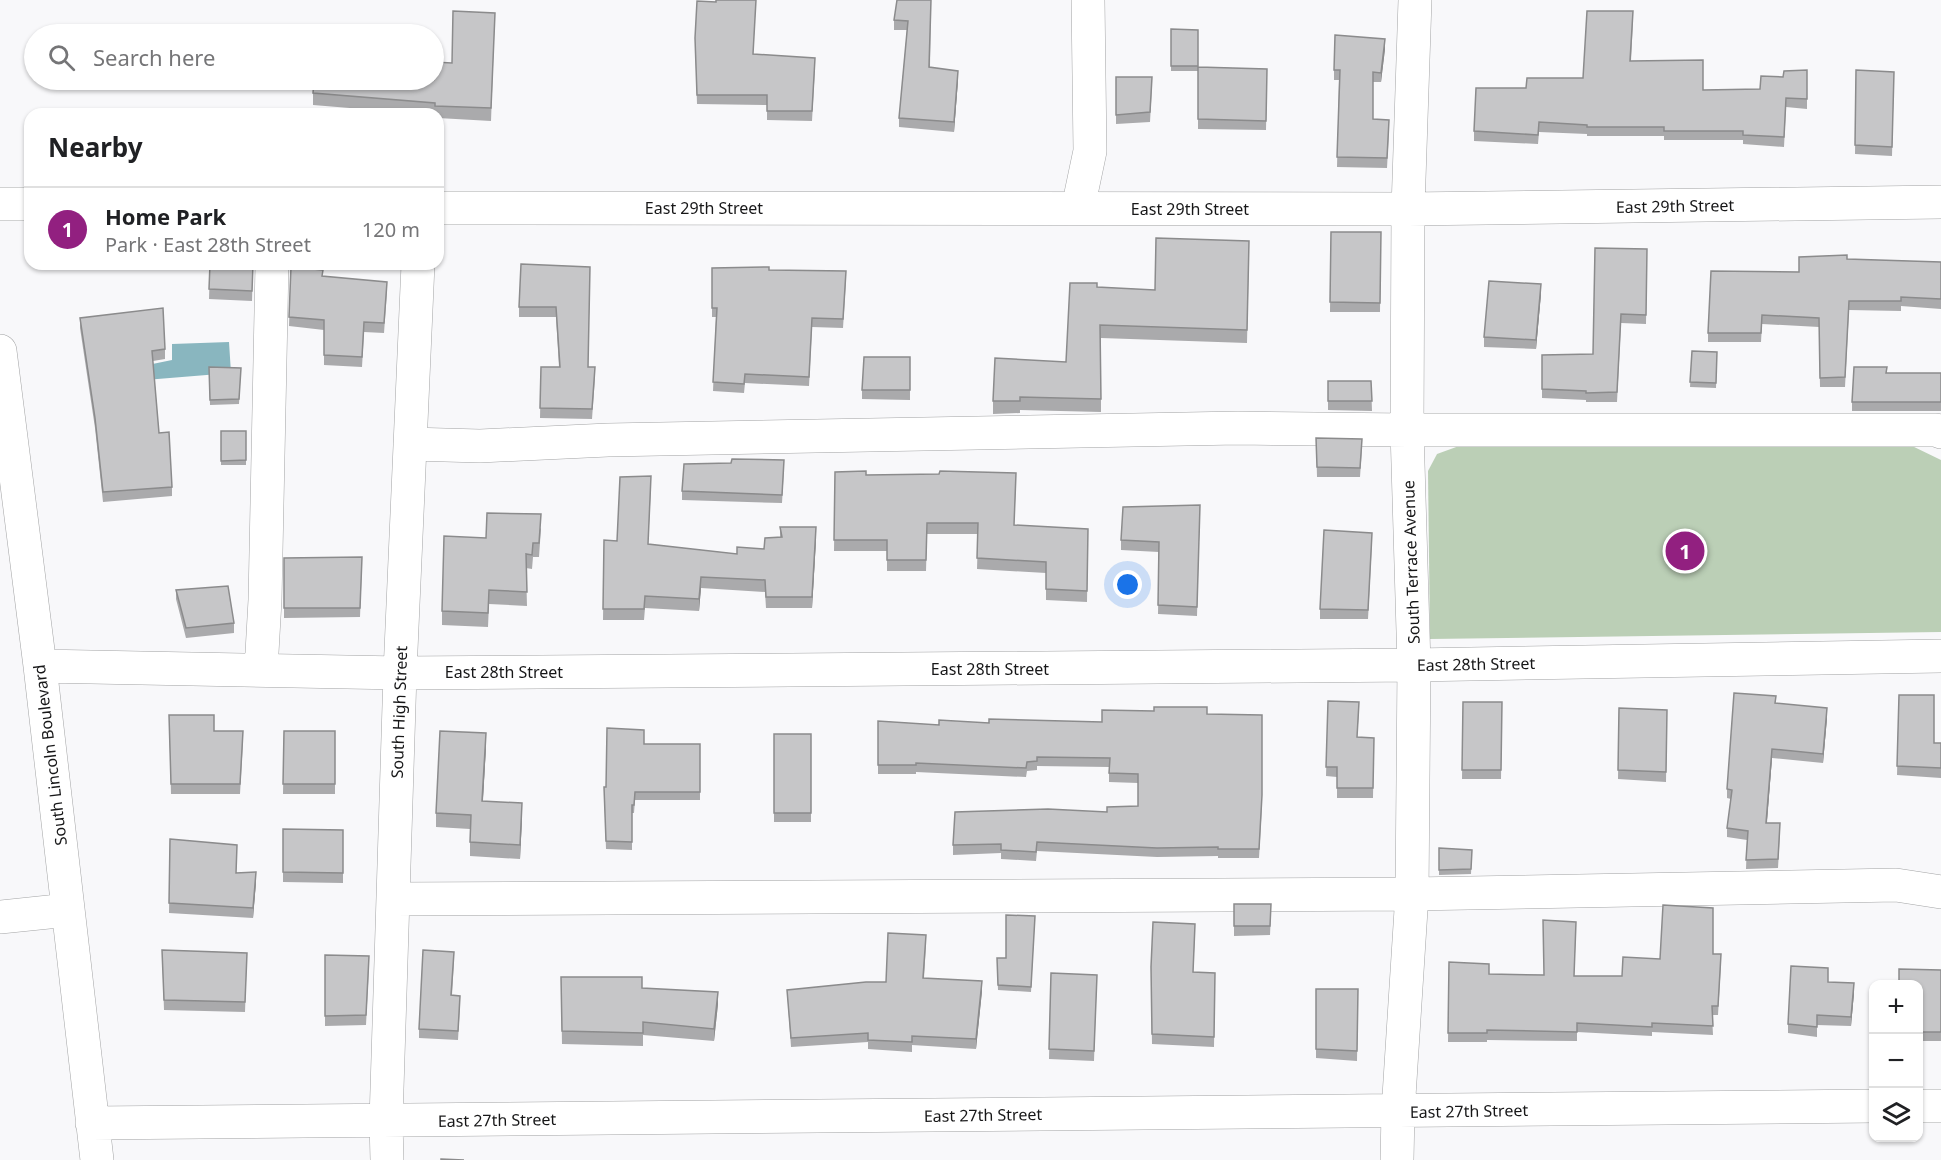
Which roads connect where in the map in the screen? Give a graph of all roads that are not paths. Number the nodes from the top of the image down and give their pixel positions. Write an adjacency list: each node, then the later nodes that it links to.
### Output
1 (1088, 0): 7 (street)
2 (1415, 0): 8 (street, South Terrace Avenue)
3 (1941, 202): 8 (street, East 29th Street)
4 (0, 204): 5 (street)
5 (24, 204)
6 (444, 208): 7 (street, East 29th Street)
7 (1078, 208): 8 (street, East 29th Street)
8 (1408, 209): 12 (street, South Terrace Avenue)
9 (272, 270): 18 (street)
10 (418, 270): 14 (street, South High Street)
11 (0, 351): 17 (street, South Lincoln Boulevard)
12 (1407, 430): 13 (street); 14 (street); 16 (street, South Terrace Avenue)
13 (1941, 432)
14 (410, 444): 19 (street, South High Street)
15 (1941, 656): 16 (street, East 28th Street)
16 (1414, 665): 19 (street, East 28th Street); 21 (street, South Terrace Avenue)
17 (40, 666): 18 (street, East 28th Street); 23 (street, South Lincoln Boulevard)
18 (261, 670): 19 (street, East 28th Street)
19 (400, 673): 22 (street, South High Street)
20 (1941, 892): 21 (street)
21 (1412, 894): 22 (street); 28 (street, South Terrace Avenue)
22 (393, 899): 29 (street, South High Street)
23 (68, 910): 24 (street); 30 (street, South Lincoln Boulevard)
24 (0, 917)
25 (1869, 1106): 28 (street, East 27th Street)
26 (1923, 1106): 27 (street)
27 (1941, 1106)
28 (1398, 1112): 29 (street, East 27th Street); 33 (street, South Terrace Avenue)
29 (386, 1121): 30 (street, East 27th Street); 32 (street, South High Street)
30 (92, 1123): 31 (street, South Lincoln Boulevard)
31 (97, 1160)
32 (387, 1160)
33 (1397, 1160)

